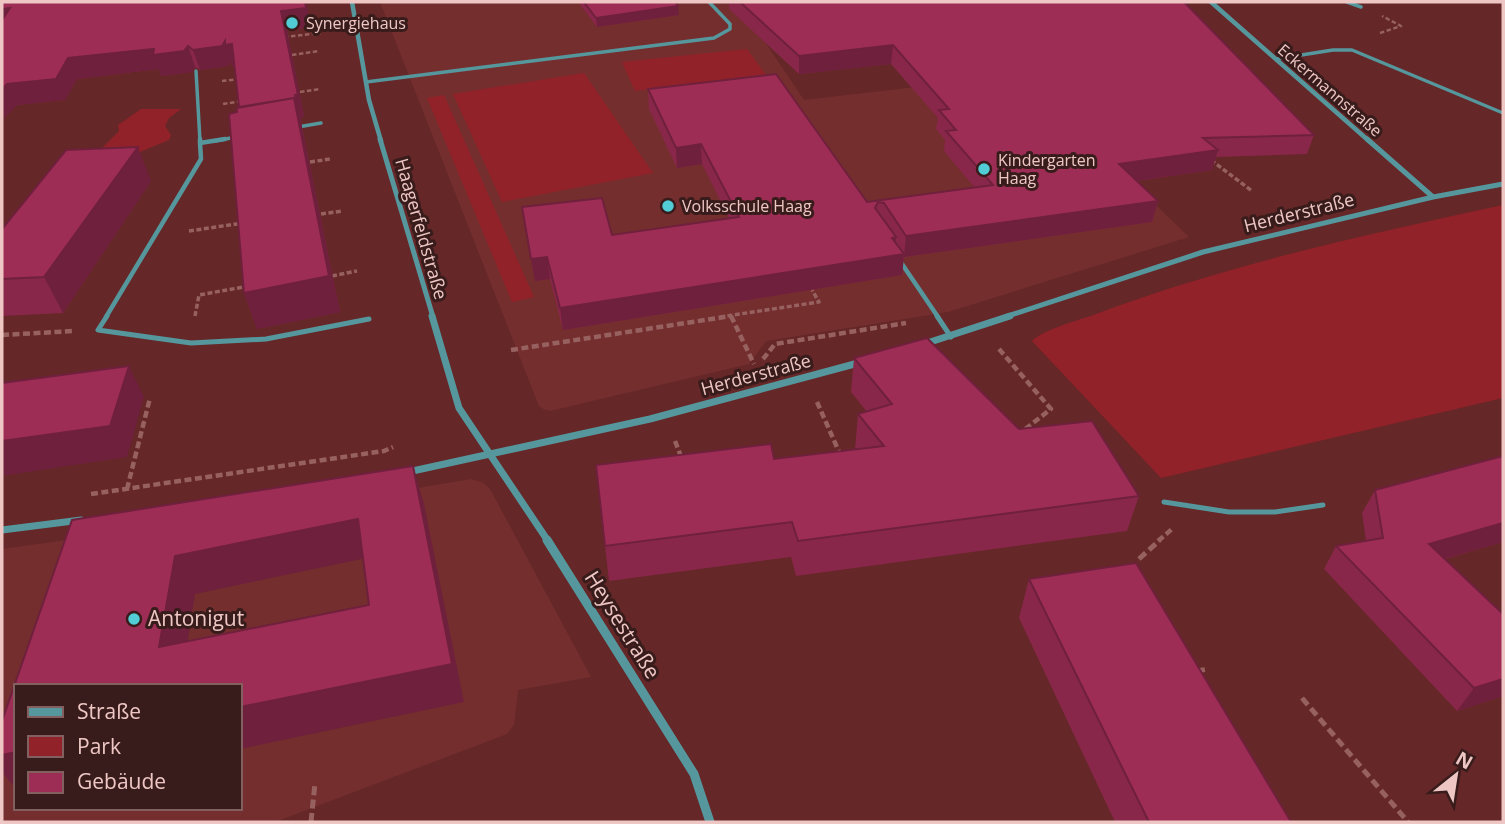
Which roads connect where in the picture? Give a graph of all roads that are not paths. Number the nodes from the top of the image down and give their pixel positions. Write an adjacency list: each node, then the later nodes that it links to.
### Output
1 (352, 2): 8 (street, Haagerfeldstraße)
2 (709, 2): 8 (lane)
3 (1211, 2): 6 (street, Eckermannstraße)
4 (1347, 2): 5 (lane)
5 (1362, 8)
6 (1276, 59): 9 (lane); 15 (street, Eckermannstraße)
7 (196, 71): 13 (lane)
8 (366, 82): 21 (street, Haagerfeldstraße)
9 (1503, 113)
10 (321, 123): 11 (lane)
11 (294, 127)
12 (240, 136): 13 (lane)
13 (200, 143): 17 (lane)
14 (1503, 184): 15 (street, Herderstraße)
15 (1433, 197): 18 (street, Herderstraße)
16 (893, 250): 18 (lane)
17 (369, 319)
18 (951, 337): 19 (street, Herderstraße)
19 (911, 348)
20 (872, 359): 21 (street, Herderstraße)
21 (490, 454): 22 (street, Herderstraße); 27 (street, Heysestraße)
22 (401, 474)
23 (1164, 502): 24 (lane)
24 (1323, 505)
25 (87, 520): 26 (street)
26 (2, 530)
27 (710, 822)

